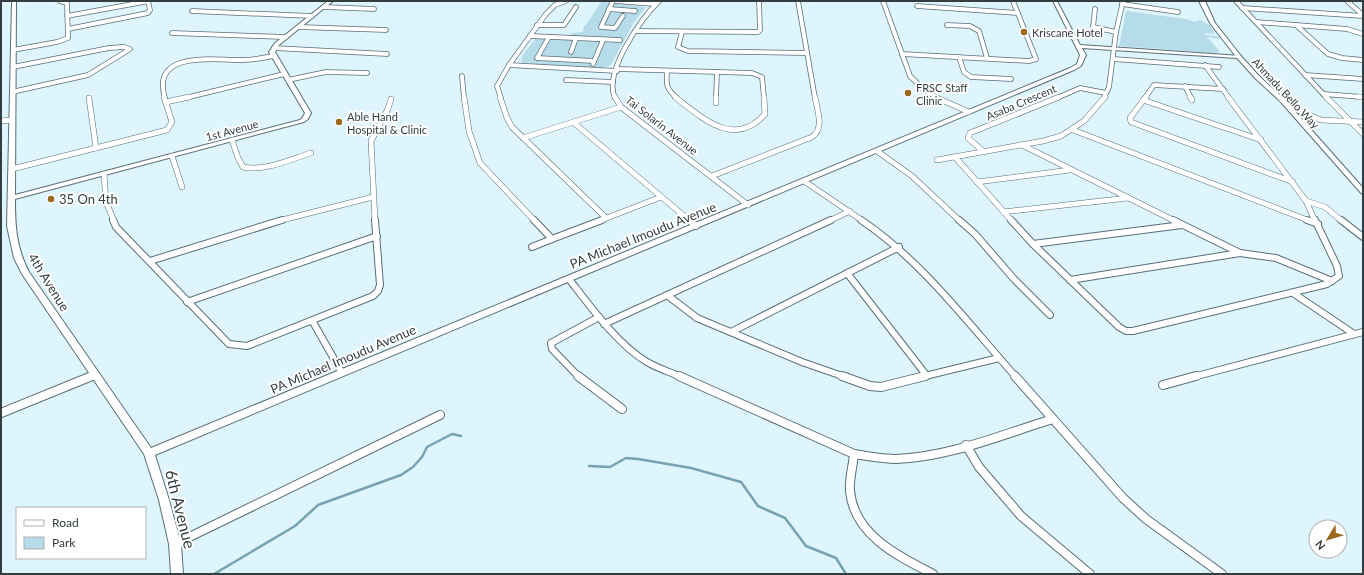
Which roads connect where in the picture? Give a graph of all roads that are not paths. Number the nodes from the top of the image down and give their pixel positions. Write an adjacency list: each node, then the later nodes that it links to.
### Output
1 (14, 1): 54 (street, 4th Avenue)
2 (60, 1): 29 (street)
3 (148, 1): 29 (street); 38 (street)
4 (331, 1): 19 (street)
5 (566, 1): 34 (street)
6 (612, 1): 23 (street)
7 (616, 1): 16 (street)
8 (759, 1): 42 (street)
9 (798, 1): 56 (street)
10 (883, 1): 58 (street)
11 (1013, 1): 28 (street)
12 (1055, 1): 51 (street)
13 (1202, 1): 61 (main road, Ahmadu Bello Way)
14 (1236, 1): 21 (street)
15 (1347, 1): 32 (street)
16 (657, 3): 40 (street)
17 (1123, 3): 27 (street); 43 (street)
18 (917, 6): 28 (street)
19 (324, 7): 22 (street); 30 (street)
20 (576, 7): 34 (street)
21 (1242, 8): 32 (street); 33 (street)
22 (374, 9)
23 (609, 9): 26 (street); 31 (street)
24 (1095, 9): 43 (street)
25 (192, 11): 30 (street)
26 (635, 11)
27 (1178, 12)
28 (1018, 14): 62 (street)
29 (67, 16): 38 (street)
30 (312, 16): 37 (street)
31 (623, 16)
32 (1363, 16)
33 (1256, 22): 36 (street); 75 (street)
34 (537, 25): 45 (street)
35 (947, 25): 62 (street)
36 (1296, 25): 44 (street); 64 (street)
37 (299, 27): 39 (street); 46 (street)
38 (68, 29): 54 (street)
39 (386, 30)
40 (635, 31): 42 (street); 71 (street)
41 (172, 32): 46 (street)
42 (682, 32): 56 (street)
43 (1116, 32): 53 (street)
44 (1363, 34)
45 (530, 36): 47 (street); 66 (street)
46 (286, 37): 52 (street)
47 (549, 37): 48 (street); 65 (street)
48 (576, 38): 49 (street); 55 (street)
49 (603, 40): 50 (street); 65 (street)
50 (620, 40)
51 (1079, 46): 53 (street); 96 (street, PA Michael Imoudu Avenue)
52 (274, 48): 57 (street); 59 (street, 1st Avenue)
53 (1114, 49): 61 (street); 63 (street)
54 (13, 50): 68 (street, 4th Avenue)
55 (570, 52)
56 (806, 53): 118 (street)
57 (387, 54)
58 (902, 54): 60 (street); 96 (street)
59 (274, 56): 77 (street, 1st Avenue); 93 (street)
60 (959, 57): 62 (street); 78 (street)
61 (1239, 57): 92 (street, Ahmadu Bello Way)
62 (987, 58)
63 (1114, 59): 67 (street); 85 (street)
64 (1363, 60)
65 (594, 61): 70 (street)
66 (509, 65): 70 (street); 104 (street)
67 (1205, 66): 69 (street); 83 (street)
68 (13, 67): 84 (street, 4th Avenue); 84 (street)
69 (1219, 67)
70 (590, 69): 71 (street)
71 (617, 70): 72 (street); 81 (street)
72 (667, 71): 73 (street); 73 (street)
73 (717, 72): 94 (street)
74 (367, 73): 77 (street)
75 (1305, 75): 80 (street); 86 (street)
76 (462, 76): 138 (street)
77 (286, 77): 93 (street); 105 (street, 1st Avenue)
78 (1011, 79)
79 (566, 80): 81 (street)
80 (1363, 80)
81 (613, 82): 95 (street, Tai Solarin Avenue)
82 (1186, 86): 83 (street); 90 (street); 91 (street)
83 (1223, 89): 106 (street)
84 (12, 92): 97 (street, 4th Avenue)
85 (1106, 93): 102 (street); 110 (street, Asaba Crescent)
86 (1323, 94): 87 (street); 98 (street)
87 (1363, 97)
88 (89, 98): 108 (street)
89 (391, 98): 124 (street)
90 (1144, 100): 106 (street); 121 (street)
91 (1192, 100)
92 (1282, 100): 98 (street); 123 (street, Ahmadu Bello Way)
93 (166, 102): 108 (street)
94 (716, 103)
95 (621, 107): 100 (street); 118 (street, Tai Solarin Avenue)
96 (969, 112): 109 (street, PA Michael Imoudu Avenue)
97 (12, 120): 99 (street); 115 (street, 4th Avenue)
98 (1350, 120): 101 (street); 103 (street)
99 (1, 121)
100 (573, 122): 104 (street); 125 (street)
101 (1363, 122)
102 (1073, 130): 107 (street); 133 (street)
103 (1363, 134)
104 (523, 138): 132 (street)
105 (232, 140): 111 (street); 112 (street, 1st Avenue)
106 (1261, 140): 121 (street)
107 (1022, 145): 110 (street); 116 (street)
108 (96, 148): 115 (street)
109 (877, 151): 119 (street, PA Michael Imoudu Avenue); 151 (street)
110 (984, 152): 113 (street)
111 (311, 153)
112 (172, 156): 117 (street, 1st Avenue); 122 (street)
113 (955, 157): 114 (street); 120 (street)
114 (937, 160)
115 (12, 169): 126 (street, 4th Avenue)
116 (1071, 170): 120 (street); 127 (street)
117 (104, 174): 126 (street, 1st Avenue); 143 (street)
118 (712, 176): 129 (street, Tai Solarin Avenue)
119 (804, 181): 129 (street, PA Michael Imoudu Avenue); 130 (street)
120 (977, 182): 131 (street)
121 (1293, 182): 128 (street)
122 (182, 187)
123 (1363, 192)
124 (373, 197): 136 (street); 143 (street)
125 (661, 197): 132 (street); 135 (street)
126 (11, 198): 160 (street, 4th Avenue)
127 (1128, 198): 131 (street); 134 (street)
128 (1306, 201): 133 (street); 137 (street)
129 (748, 204): 135 (street, PA Michael Imoudu Avenue)
130 (850, 212): 141 (street); 149 (street)
131 (1003, 212): 139 (street)
132 (605, 218): 138 (street)
133 (1318, 224): 147 (street)
134 (1182, 225): 139 (street); 142 (street)
135 (696, 226): 145 (street, PA Michael Imoudu Avenue)
136 (377, 236): 150 (street); 153 (street)
137 (1363, 237)
138 (552, 239): 140 (street)
139 (1033, 244): 146 (street)
140 (532, 247)
141 (898, 247): 144 (street); 158 (street)
142 (1240, 253): 146 (street); 147 (street)
143 (150, 260): 150 (street)
144 (847, 273): 155 (street); 161 (street)
145 (568, 279): 152 (street); 159 (street, PA Michael Imoudu Avenue)
146 (1070, 280): 148 (street)
147 (1332, 281): 148 (street)
148 (1293, 292): 157 (street)
149 (667, 295): 154 (street); 155 (street)
150 (187, 302): 153 (street)
151 (1050, 315)
152 (599, 317): 154 (street); 163 (street)
153 (313, 322): 159 (street)
154 (604, 324): 169 (street)
155 (731, 332): 161 (street)
156 (1363, 332): 157 (street)
157 (1354, 334): 162 (street)
158 (999, 358): 161 (street); 166 (street)
159 (342, 373): 168 (street, PA Michael Imoudu Avenue)
160 (95, 374): 164 (street); 168 (street, 4th Avenue)
161 (926, 376)
162 (1163, 385)
163 (622, 409)
164 (1, 413)
165 (440, 415): 170 (street)
166 (1053, 419): 167 (street); 174 (street)
167 (966, 445): 169 (street); 173 (street)
168 (149, 453): 170 (street, 6th Avenue)
169 (854, 454): 172 (street)
170 (175, 544): 171 (street, 6th Avenue)
171 (177, 574)
172 (933, 574)
173 (1090, 574)
174 (1222, 574)

